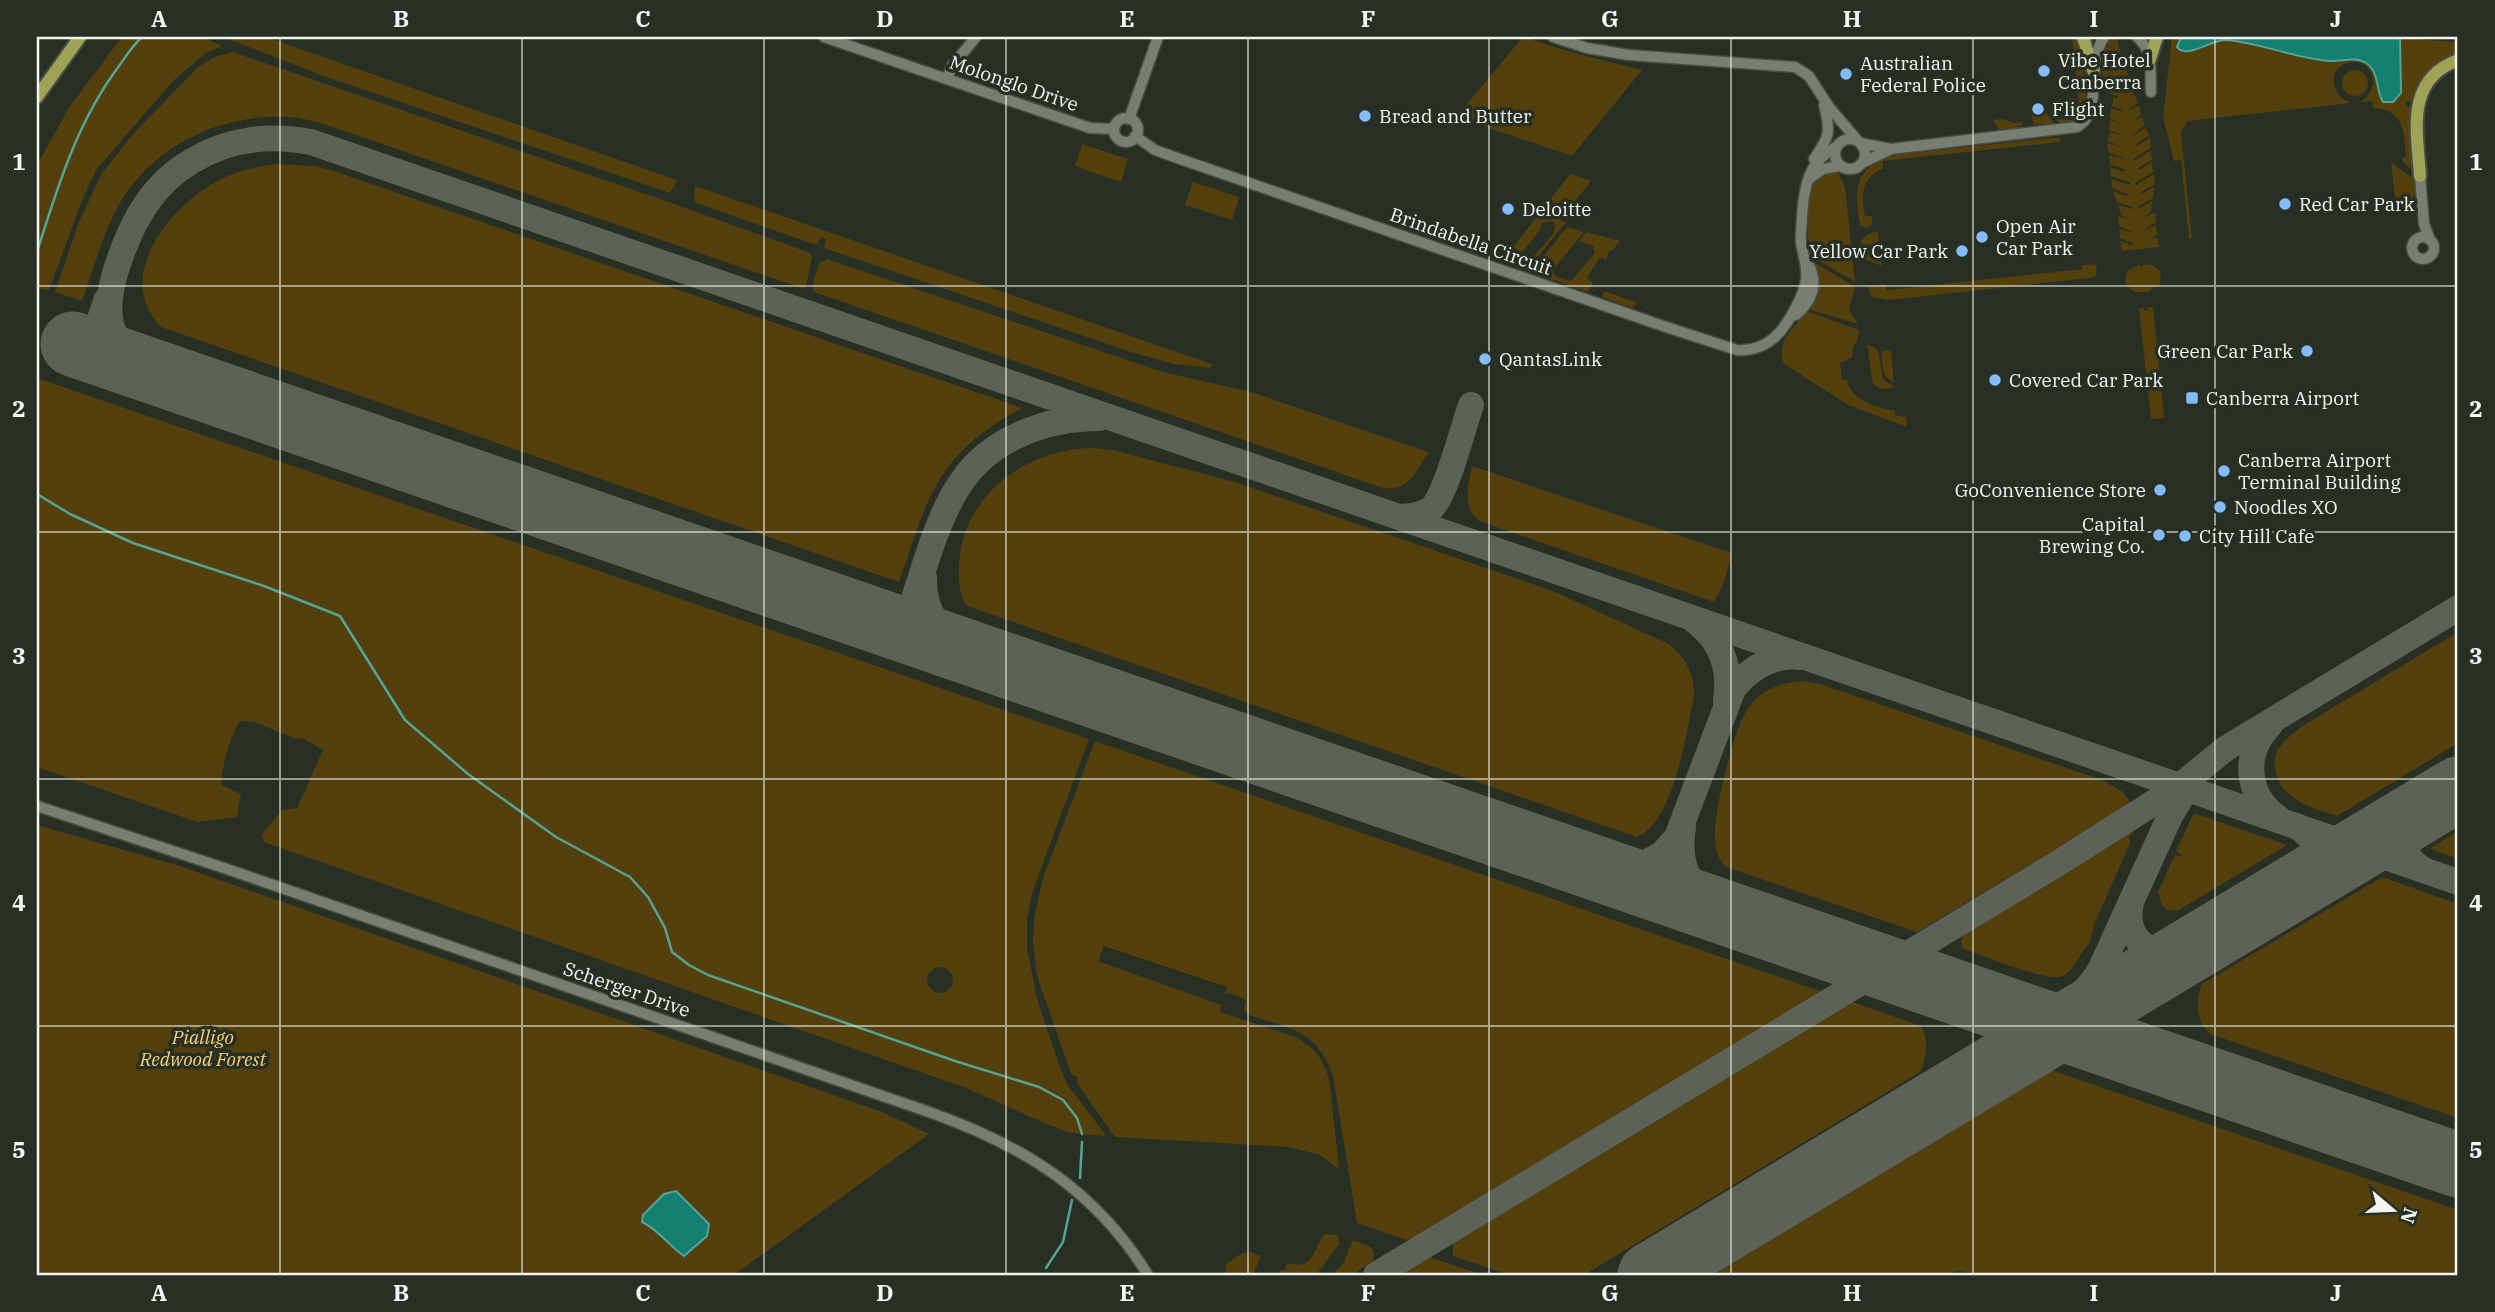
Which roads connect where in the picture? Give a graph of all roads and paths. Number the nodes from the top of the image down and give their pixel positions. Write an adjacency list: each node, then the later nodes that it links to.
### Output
1 (80, 37): 16 (main road)
2 (824, 37): 14 (street, Molonglo Drive)
3 (976, 37): 14 (street)
4 (1158, 37): 19 (street)
5 (1553, 37): 17 (street)
6 (2083, 37): 13 (main road)
7 (2089, 37): 13 (main road)
8 (2104, 37): 13 (street)
9 (2137, 37): 11 (street)
10 (2157, 37): 11 (main road)
11 (2150, 59): 15 (street)
12 (2458, 60): 27 (main road)
13 (2093, 70): 24 (street)
14 (947, 79): 20 (street, Molonglo Drive)
15 (2151, 92)
16 (37, 97)
17 (1822, 97): 18 (street); 28 (street)
18 (1829, 107): 22 (street); 23 (street)
19 (1129, 119): 20 (street); 21 (street)
20 (1114, 129): 21 (street)
21 (1135, 136): 28 (street, Brindabella Circuit)
22 (1859, 142): 23 (street); 24 (street); 25 (street)
23 (1837, 146): 26 (street); 28 (street, Brindabella Circuit)
24 (1891, 149): 25 (street)
25 (1862, 163): 26 (street)
26 (1840, 166): 28 (street)
27 (2420, 176): 29 (street)
28 (1807, 182)
29 (2430, 240)
30 (37, 805): 31 (street, Scherger Drive)
31 (1148, 1275)

